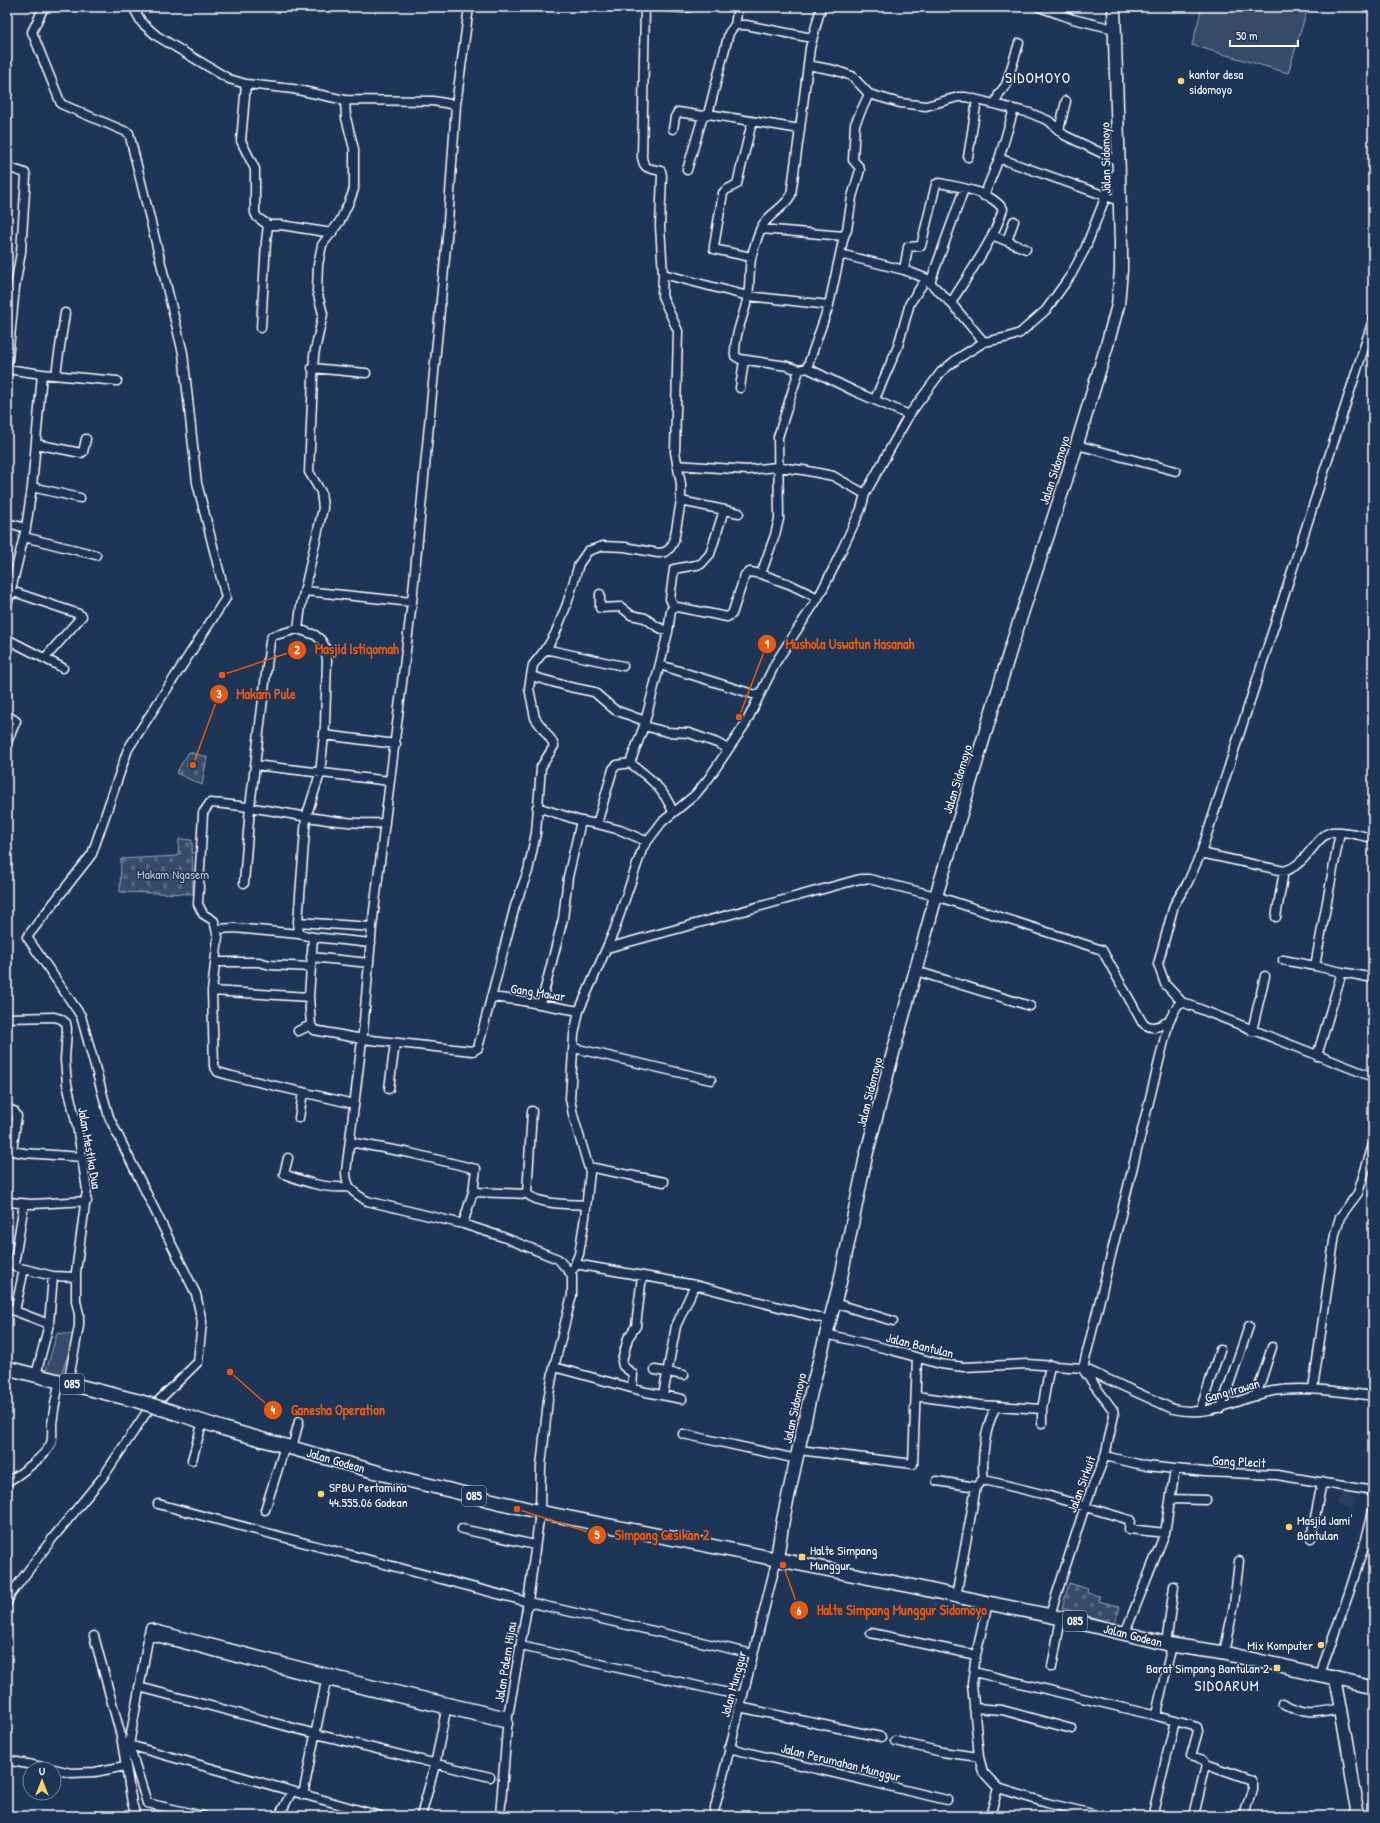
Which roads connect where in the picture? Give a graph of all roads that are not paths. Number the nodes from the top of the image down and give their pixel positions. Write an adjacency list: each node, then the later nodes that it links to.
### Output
1 (44, 7): 253 (street)
2 (133, 7): 16 (street)
3 (469, 7): 22 (street)
4 (645, 7): 49 (street)
5 (667, 7): 6 (street)
6 (689, 7)
7 (738, 7): 11 (street)
8 (821, 7): 13 (street)
9 (1039, 7): 12 (street)
10 (1114, 7): 12 (main road, Jalan Sidomoyo)
11 (735, 26): 13 (street); 24 (street)
12 (1114, 29): 31 (main road, Jalan Sidomoyo)
13 (812, 38): 15 (street)
14 (1018, 43): 21 (street)
15 (808, 65): 17 (street); 27 (street)
16 (246, 84): 18 (street); 39 (street)
17 (869, 94): 19 (street); 42 (street)
18 (345, 100): 22 (street); 41 (street)
19 (977, 100): 21 (street); 29 (street)
20 (1066, 101): 28 (street)
21 (995, 104): 23 (street)
22 (456, 105): 90 (street)
23 (1014, 109): 28 (street); 30 (street)
24 (706, 115): 25 (street); 26 (street); 33 (street)
25 (752, 122): 27 (street); 47 (street)
26 (673, 129)
27 (800, 129): 40 (street)
28 (1059, 130): 31 (street)
29 (968, 157)
30 (999, 159): 35 (street); 36 (street)
31 (1118, 165): 36 (street); 37 (main road, Jalan Sidomoyo)
32 (7, 167): 53 (street)
33 (687, 170)
34 (964, 189): 35 (street); 48 (street); 50 (street)
35 (984, 196): 43 (street)
36 (1106, 197): 37 (street); 58 (street)
37 (1120, 201): 71 (main road, Jalan Sidomoyo)
38 (1014, 221): 44 (street)
39 (268, 225): 41 (street); 57 (street)
40 (761, 229): 42 (street); 47 (street)
41 (332, 233): 60 (street)
42 (844, 236): 46 (street)
43 (992, 236): 44 (street); 52 (street)
44 (1007, 241): 45 (street)
45 (1026, 249)
46 (840, 254): 48 (street); 54 (street)
47 (751, 257): 51 (street)
48 (904, 270): 50 (street)
49 (663, 274): 51 (street); 72 (street)
50 (928, 281): 52 (street); 67 (street)
51 (748, 296): 54 (street); 59 (street)
52 (951, 303): 58 (street)
53 (10, 305): 63 (street)
54 (829, 305): 61 (street)
55 (66, 313): 64 (street)
56 (1373, 320): 123 (street)
57 (261, 328)
58 (984, 342): 68 (street)
59 (744, 360): 61 (street); 66 (street)
60 (312, 368): 62 (street); 87 (street)
61 (803, 369): 67 (street); 73 (street)
62 (366, 373)
63 (42, 374): 64 (street); 70 (street)
64 (56, 374): 65 (street)
65 (117, 381)
66 (740, 388)
67 (876, 399): 68 (street)
68 (908, 415): 76 (street)
69 (86, 439): 70 (street)
70 (36, 444): 75 (street)
71 (1077, 445): 74 (street); 126 (main road, Jalan Sidomoyo)
72 (678, 465): 73 (street); 78 (street)
73 (777, 467): 76 (street); 85 (street)
74 (1176, 471)
75 (32, 487): 77 (street); 82 (street)
76 (865, 494): 89 (street)
77 (80, 498)
78 (681, 501): 79 (street); 96 (street)
79 (724, 510): 80 (street); 92 (street)
80 (739, 513)
81 (7, 523): 82 (street)
82 (26, 528): 83 (street)
83 (24, 537): 84 (street); 86 (street)
84 (96, 555)
85 (761, 574): 89 (street); 92 (street)
86 (11, 591): 91 (street); 97 (street)
87 (305, 591): 90 (street); 93 (street)
88 (600, 594): 94 (street)
89 (818, 598): 102 (street)
90 (412, 602): 107 (street)
91 (7, 606)
92 (674, 607): 94 (street)
93 (298, 629): 105 (street); 110 (street)
94 (668, 632): 98 (street)
95 (7, 639): 97 (street)
96 (545, 649): 99 (street); 101 (street)
97 (45, 658): 100 (street)
98 (660, 665): 102 (street); 104 (street)
99 (623, 666)
100 (63, 668)
101 (531, 676): 104 (street); 114 (street)
102 (759, 696): 108 (street)
103 (7, 715): 106 (street)
104 (645, 724): 108 (street); 109 (street)
105 (324, 735): 107 (street); 111 (street)
106 (7, 742)
107 (396, 744): 112 (street)
108 (728, 749): 115 (street)
109 (630, 763): 115 (street); 119 (street)
110 (255, 765): 111 (street); 113 (street)
111 (320, 774): 112 (street); 116 (street)
112 (390, 781): 118 (street)
113 (250, 807): 116 (street); 125 (street); 130 (street)
114 (537, 807): 117 (street); 147 (street)
115 (673, 812): 122 (street)
116 (306, 817): 118 (street); 128 (street)
117 (581, 822): 119 (street); 149 (street)
118 (385, 823): 129 (street)
119 (594, 823): 122 (street)
120 (1340, 832): 121 (street); 124 (street); 139 (street)
121 (1373, 838)
122 (646, 841): 134 (street)
123 (1201, 853): 124 (street); 148 (street)
124 (1284, 871): 127 (street)
125 (244, 882)
126 (936, 896): 134 (street); 141 (main road, Jalan Sidomoyo); 153 (street)
127 (1276, 916)
128 (298, 922): 129 (street); 131 (street)
129 (372, 927): 133 (street)
130 (217, 929): 131 (street); 137 (street)
131 (298, 934): 132 (street)
132 (313, 937): 133 (street); 135 (street)
133 (371, 943): 138 (street)
134 (607, 948): 151 (street)
135 (311, 957): 138 (street); 140 (street)
136 (1283, 960): 139 (street)
137 (216, 962): 140 (street); 145 (street)
138 (369, 963): 157 (street)
139 (1315, 966): 142 (street)
140 (310, 967): 146 (street)
141 (916, 971): 150 (street); 191 (main road, Jalan Sidomoyo)
142 (1342, 972): 144 (street); 160 (street)
143 (1265, 976): 156 (street)
144 (1373, 978)
145 (212, 990): 146 (street); 164 (street)
146 (309, 997): 154 (street)
147 (491, 997): 149 (street, Gang Mawar); 158 (street)
148 (1182, 1002): 153 (street); 156 (street)
149 (541, 1004): 151 (street, Gang Mawar)
150 (1030, 1006)
151 (580, 1011): 159 (street)
152 (7, 1018): 172 (street, Jalan Mestika Dua)
153 (1169, 1021): 204 (street)
154 (311, 1025): 155 (street); 157 (street)
155 (298, 1031)
156 (1252, 1031): 160 (street)
157 (362, 1039): 158 (street); 165 (street)
158 (394, 1043): 163 (street)
159 (574, 1048): 162 (street); 174 (street)
160 (1317, 1056): 161 (street)
161 (1373, 1077)
162 (711, 1080)
163 (389, 1089)
164 (303, 1092): 165 (street); 168 (street)
165 (354, 1104): 169 (street)
166 (7, 1109): 171 (street)
167 (532, 1111): 178 (street)
168 (298, 1118)
169 (350, 1142): 176 (street); 177 (street)
170 (1373, 1145): 211 (street)
171 (9, 1150): 172 (street)
172 (82, 1156): 179 (street, Jalan Mestika Dua)
173 (288, 1158): 176 (street)
174 (589, 1167): 175 (street); 182 (street, Jalan Palem Hijau)
175 (664, 1182)
176 (348, 1187): 183 (street)
177 (473, 1192): 178 (street); 183 (street)
178 (527, 1194): 182 (street)
179 (87, 1200): 181 (street); 189 (street, Jalan Mestika Dua)
180 (7, 1202): 181 (street)
181 (24, 1204): 185 (street)
182 (586, 1205): 184 (street, Jalan Palem Hijau)
183 (463, 1224): 186 (street)
184 (575, 1264): 186 (street, Jalan Palem Hijau); 188 (street)
185 (24, 1269): 187 (street); 192 (street)
186 (572, 1275): 202 (street, Jalan Palem Hijau)
187 (53, 1276): 189 (street); 195 (street)
188 (642, 1276): 190 (street); 210 (street)
189 (76, 1277): 209 (street, Jalan Mestika Dua)
190 (695, 1285): 193 (street); 206 (street)
191 (834, 1303): 193 (main road, Jalan Sidomoyo); 194 (street)
192 (11, 1309): 195 (street)
193 (829, 1320): 197 (main road, Jalan Sidomoyo)
194 (893, 1321)
195 (49, 1324): 207 (street)
196 (1250, 1326): 218 (street)
197 (826, 1334): 200 (street, Jalan Bantulan); 226 (main road, Jalan Sidomoyo)
198 (1272, 1347): 214 (street)
199 (1220, 1350): 220 (street)
200 (917, 1358): 201 (street, Jalan Bantulan); 213 (street)
201 (1050, 1365): 204 (street, Jalan Bantulan); 219 (street)
202 (554, 1367): 210 (street); 242 (street, Jalan Palem Hijau)
203 (7, 1368): 207 (main road, Jalan Godean / 085)
204 (1083, 1368): 220 (street, Gang Irawan); 227 (street, Jalan Sirkuit)
205 (655, 1370): 206 (street)
206 (667, 1372): 208 (street); 212 (street)
207 (36, 1375): 209 (main road, Jalan Godean / 085)
208 (684, 1375)
209 (64, 1382): 221 (main road, Jalan Godean / 085, bridge); 232 (street, Jalan Mestika Dua)
210 (632, 1388): 212 (street)
211 (1314, 1389): 214 (street, Gang Irawan); 215 (street, Gang Irawan)
212 (663, 1396): 216 (street)
213 (916, 1396): 217 (street); 226 (street)
214 (1256, 1396): 218 (street, Gang Irawan)
215 (1373, 1396)
216 (682, 1399)
217 (996, 1406): 219 (street); 231 (street)
218 (1221, 1408): 220 (street, Gang Irawan)
219 (1042, 1409): 223 (street)
220 (1200, 1411)
221 (203, 1421): 225 (main road, Jalan Godean / 085); 228 (street)
222 (299, 1421): 225 (street)
223 (1042, 1423)
224 (683, 1434): 226 (street)
225 (288, 1447): 240 (street); 242 (main road, Jalan Godean / 085)
226 (798, 1454): 248 (main road, Jalan Sidomoyo)
227 (1105, 1456): 229 (street, Gang Plecit); 239 (street, Jalan Sirkuit)
228 (192, 1460)
229 (1175, 1469): 233 (street, Gang Plecit); 236 (street)
230 (937, 1481): 234 (street)
231 (984, 1481): 234 (street); 239 (street)
232 (7, 1482)
233 (1322, 1482): 235 (street, Gang Plecit); 245 (street)
234 (976, 1487): 251 (street)
235 (1373, 1491)
236 (1171, 1499): 237 (street); 244 (street)
237 (1206, 1500)
238 (158, 1504): 252 (street)
239 (1085, 1506): 244 (street); 255 (street, Jalan Sirkuit)
240 (265, 1510)
241 (1373, 1511): 247 (street)
242 (540, 1512): 246 (street, Jalan Palem Hijau); 248 (main road, Jalan Godean / 085)
243 (462, 1529): 246 (street)
244 (1165, 1533): 257 (street)
245 (1311, 1538)
246 (535, 1545): 252 (street, Jalan Palem Hijau)
247 (1369, 1545): 266 (street)
248 (777, 1558): 251 (main road, Jalan Godean / 085); 262 (street, Jalan Munggur)
249 (1239, 1561): 261 (street)
250 (1174, 1586): 259 (street)
251 (956, 1597): 254 (main road, Jalan Godean / 085)
252 (528, 1602): 260 (street, Jalan Palem Hijau); 262 (street)
253 (7, 1603)
254 (988, 1604): 255 (main road, Jalan Godean / 085); 263 (street)
255 (1056, 1617): 257 (main road, Jalan Godean / 085); 264 (street, Jalan Sirkuit)
256 (871, 1633): 263 (street)
257 (1125, 1633): 259 (main road, Jalan Godean / 085)
258 (94, 1636): 291 (street)
259 (1169, 1644): 261 (main road, Jalan Godean / 085); 277 (street)
260 (521, 1646): 271 (street); 278 (street, Jalan Palem Hijau)
261 (1224, 1653): 266 (main road, Jalan Godean / 085)
262 (753, 1654): 271 (street, Jalan Munggur)
263 (976, 1656): 265 (street)
264 (1052, 1667)
265 (974, 1672): 274 (street); 277 (street)
266 (1320, 1674): 268 (main road, Jalan Godean / 085)
267 (327, 1677): 269 (street); 276 (street); 278 (street); 281 (street)
268 (1333, 1677): 270 (main road, Jalan Godean / 085); 275 (main road)
269 (139, 1687): 281 (street); 284 (street)
270 (1373, 1687)
271 (742, 1696): 273 (street, Jalan Munggur)
272 (1283, 1703): 275 (street)
273 (739, 1707): 282 (street); 285 (street, Jalan Munggur)
274 (974, 1708): 280 (street); 286 (street)
275 (1340, 1708): 310 (main road)
276 (446, 1710): 278 (street); 289 (street)
277 (1157, 1716): 279 (street)
278 (508, 1720): 304 (street, Jalan Palem Hijau)
279 (1175, 1722): 290 (street); 298 (street)
280 (1072, 1729)
281 (316, 1734): 289 (street); 296 (street)
282 (881, 1737)
283 (895, 1741): 286 (street)
284 (130, 1745): 295 (street); 300 (street)
285 (729, 1748): 297 (street, Jalan Perumahan Munggur); 305 (street, Jalan Munggur)
286 (979, 1757): 294 (street)
287 (7, 1760): 288 (street)
288 (22, 1763)
289 (435, 1764): 293 (street); 303 (street)
290 (1206, 1764): 308 (street); 309 (street)
291 (125, 1766): 292 (street); 299 (street)
292 (62, 1771)
293 (490, 1777)
294 (998, 1788): 306 (street); 307 (street)
295 (292, 1791): 296 (street); 301 (street)
296 (303, 1795): 302 (street)
297 (947, 1800)
298 (1154, 1808)
299 (136, 1816)
300 (203, 1816)
301 (279, 1816)
302 (380, 1816)
303 (421, 1816)
304 (500, 1816)
305 (713, 1816)
306 (990, 1816)
307 (1101, 1816)
308 (1194, 1816)
309 (1244, 1816)
310 (1358, 1816)

